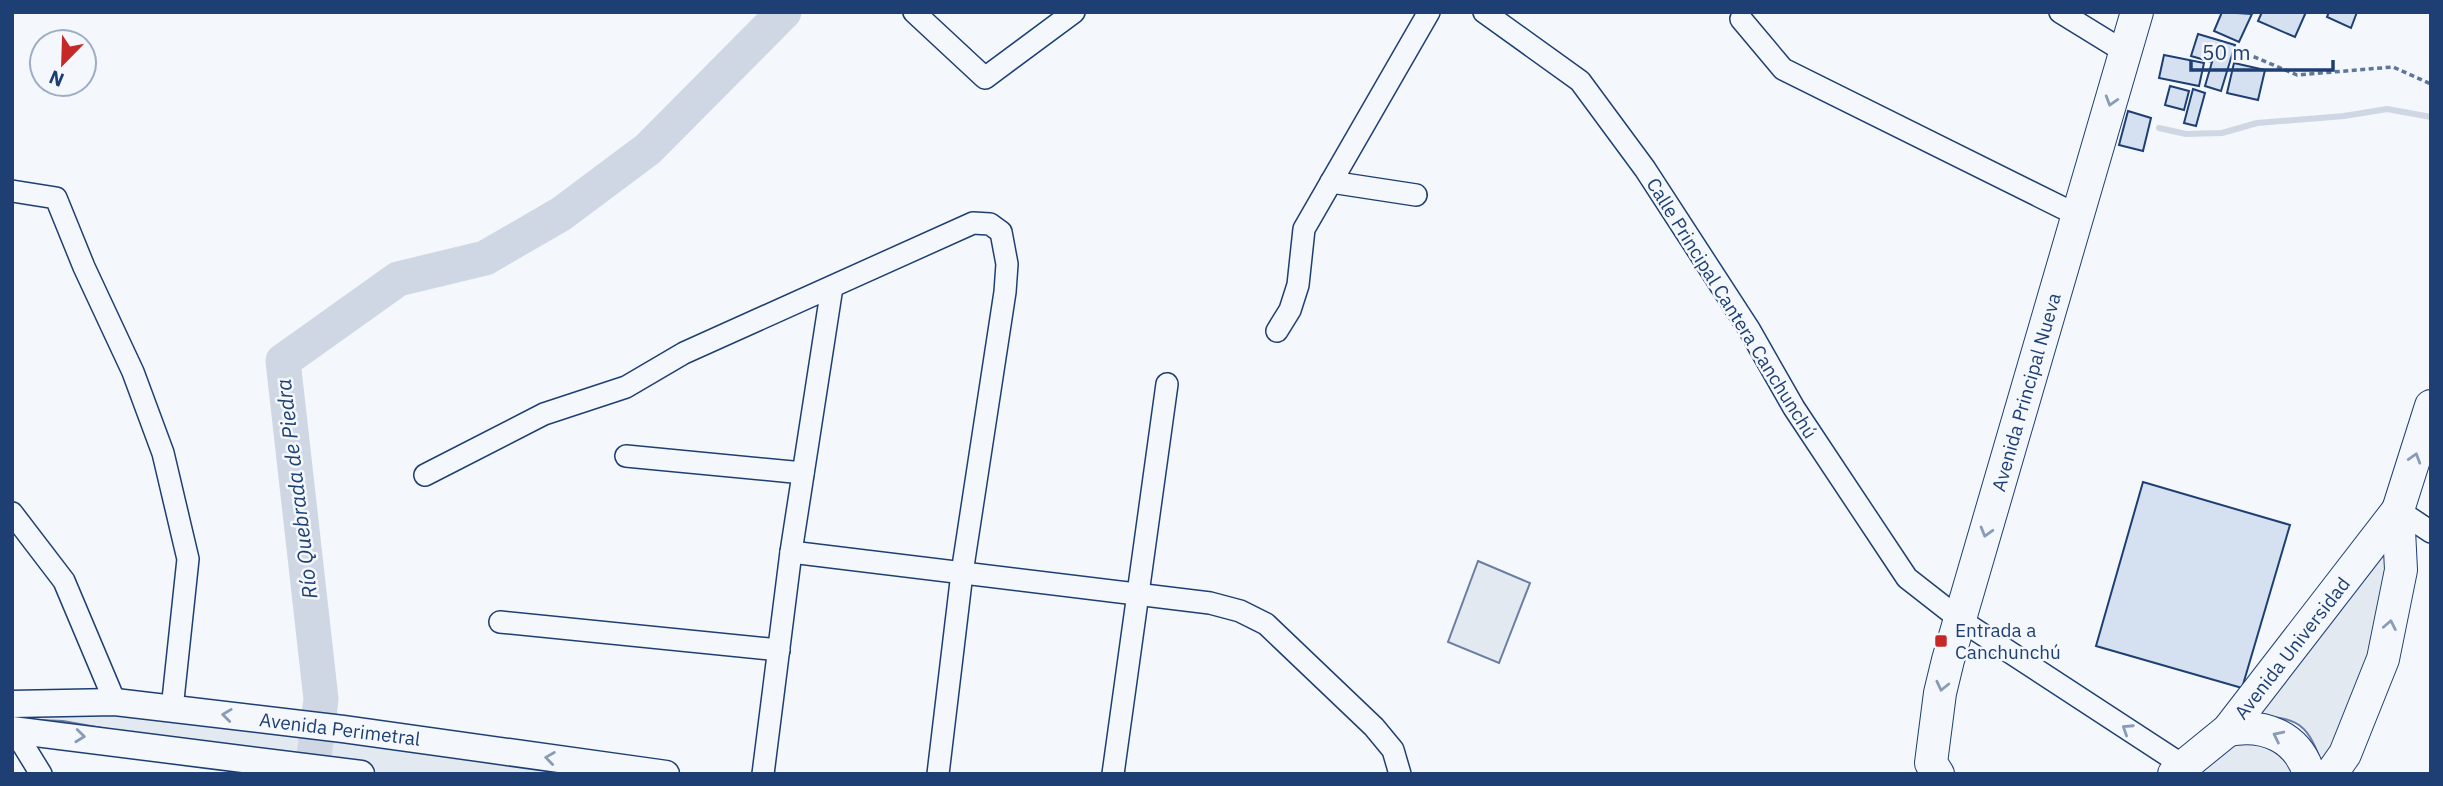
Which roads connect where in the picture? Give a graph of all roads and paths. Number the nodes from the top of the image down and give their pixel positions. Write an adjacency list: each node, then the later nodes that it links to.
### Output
1 (914, 12): 2 (street)
2 (1074, 12)
3 (1429, 12): 11 (street)
4 (1484, 12): 28 (street, Calle Principal Cantera Canchunchú)
5 (2060, 12): 9 (street)
6 (2137, 12): 9 (highway, Avenida Principal Nueva)
7 (1741, 19): 14 (street)
8 (2238, 50): 10 (path)
9 (2125, 52): 14 (highway, Avenida Principal Nueva, one-way to 14)
10 (2431, 84)
11 (1331, 182): 13 (street); 16 (street)
12 (12, 191): 32 (street)
13 (1416, 195)
14 (2077, 215): 28 (highway, Avenida Principal Nueva, one-way to 28)
15 (832, 287): 20 (street); 21 (street); 26 (street)
16 (1277, 331)
17 (1167, 384): 27 (street)
18 (2431, 406): 22 (highway, Avenida Universidad, one-way to 18)
19 (626, 456): 20 (street)
20 (803, 473): 25 (street)
21 (425, 475)
22 (2398, 510): 24 (street); 34 (highway, Avenida Universidad); 45 (highway, Avenida Universidad, one-way to 22)
23 (12, 513): 31 (street)
24 (2431, 532)
25 (792, 552): 26 (street); 30 (street)
26 (962, 573): 27 (street); 41 (street)
27 (1139, 595): 42 (street); 43 (street)
28 (1962, 621): 35 (highway, Avenida Principal Nueva, one-way to 35); 36 (street, Calle Principal Cantera Canchunchú, one-way to 28)
29 (500, 622): 30 (street)
30 (779, 650): 40 (street)
31 (115, 702): 32 (main road, Avenida Perimetral); 33 (main road, Avenida Perimetral)
32 (172, 709): 39 (main road, Avenida Perimetral, one-way to 32)
33 (13, 721): 37 (street); 38 (main road, one-way to 38)
34 (2228, 730): 36 (highway, Avenida Universidad); 44 (highway, one-way to 34)
35 (1932, 770)
36 (2179, 770)
37 (41, 774)
38 (361, 774)
39 (666, 774)
40 (764, 774)
41 (939, 774)
42 (1113, 774)
43 (1400, 774)
44 (2309, 774)
45 (2331, 774)

